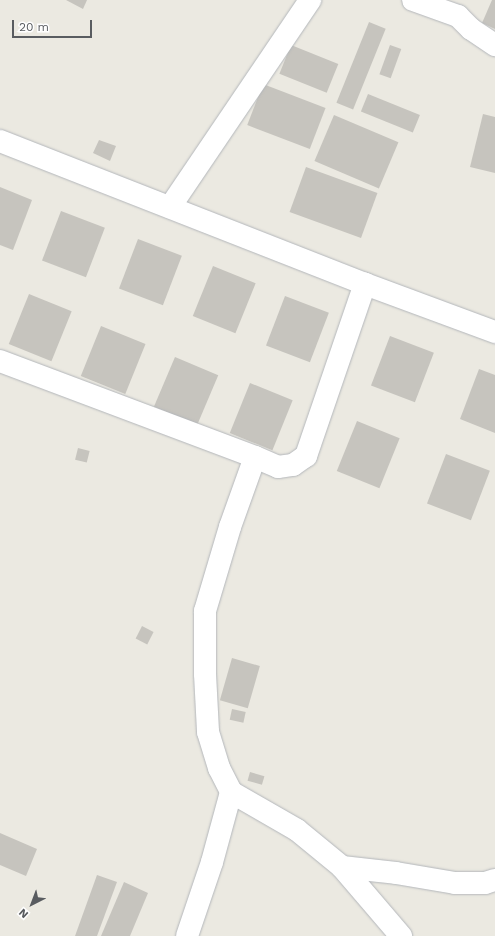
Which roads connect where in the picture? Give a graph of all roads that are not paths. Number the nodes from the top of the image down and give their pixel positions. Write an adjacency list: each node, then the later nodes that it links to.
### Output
1 (310, 0): 6 (street)
2 (413, 0): 3 (street)
3 (457, 8): 4 (street)
4 (495, 45)
5 (0, 141): 6 (street)
6 (170, 207): 7 (street)
7 (365, 284): 8 (street); 10 (street)
8 (495, 332)
9 (0, 361): 10 (street)
10 (255, 457): 11 (street)
11 (231, 792): 12 (street); 14 (street)
12 (342, 867): 13 (street); 15 (street)
13 (495, 880)
14 (187, 936)
15 (401, 936)

